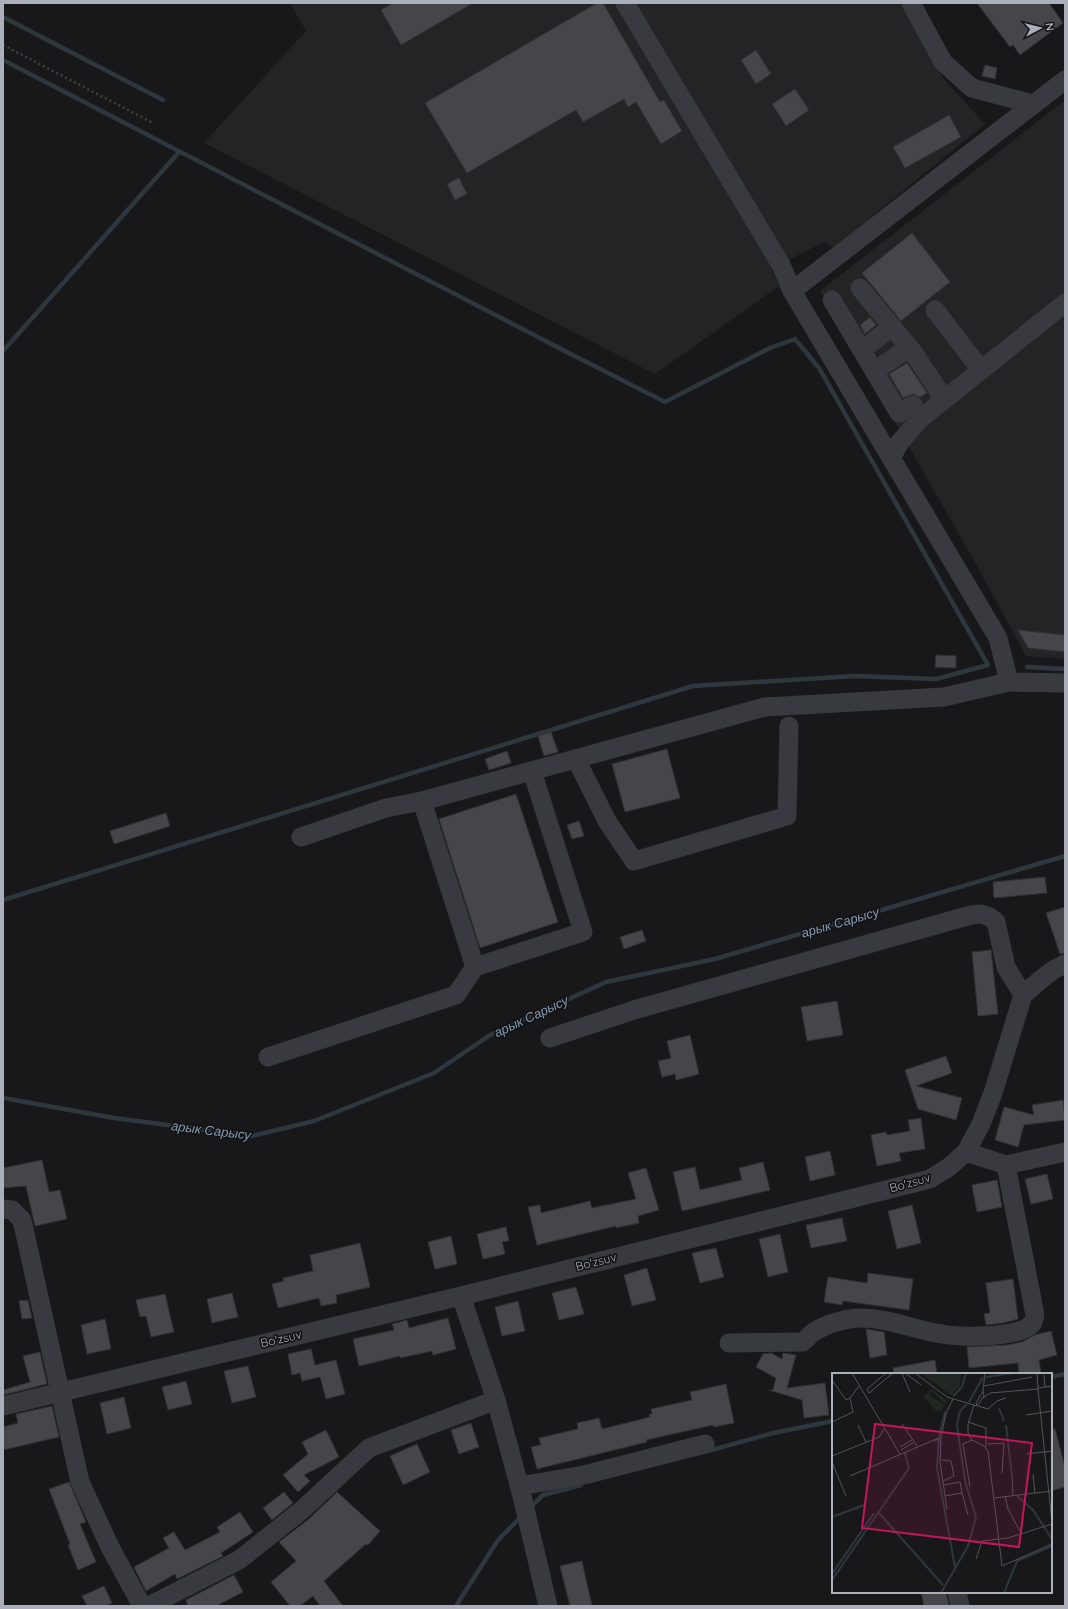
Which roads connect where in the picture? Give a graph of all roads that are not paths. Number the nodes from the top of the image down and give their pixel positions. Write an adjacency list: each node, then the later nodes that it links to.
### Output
1 (625, 3): 6 (street)
2 (911, 3): 4 (street)
3 (1065, 80): 4 (street)
4 (1033, 104): 6 (street)
5 (860, 288): 10 (street)
6 (792, 291): 17 (street)
7 (832, 300): 12 (street)
8 (1065, 303): 13 (street)
9 (935, 310): 13 (street)
10 (892, 327): 11 (street); 12 (street)
11 (909, 348): 14 (street); 15 (street)
12 (862, 350): 14 (street)
13 (981, 370): 15 (street)
14 (874, 371): 16 (street)
15 (944, 399): 16 (street)
16 (920, 419): 17 (street)
17 (891, 458): 18 (street)
18 (1009, 682): 19 (street); 21 (street)
19 (1065, 683)
20 (789, 726): 21 (street)
21 (576, 759): 22 (street)
22 (532, 771): 23 (street); 26 (street)
23 (422, 801): 24 (street); 26 (street)
24 (301, 837)
25 (1065, 964): 27 (street)
26 (475, 967): 29 (street)
27 (1023, 995): 28 (street); 30 (street, Bo'zsuv)
28 (550, 1038)
29 (268, 1056)
30 (966, 1152): 32 (street); 34 (street, Bo'zsuv)
31 (1065, 1152): 32 (street)
32 (1006, 1165): 35 (street)
33 (3, 1209): 36 (street)
34 (461, 1296): 36 (street, Bo'zsuv); 37 (street)
35 (729, 1343)
36 (60, 1392): 38 (street, Bo'zsuv); 42 (street)
37 (496, 1400): 40 (street); 43 (street)
38 (3, 1406)
39 (705, 1444): 40 (street)
40 (520, 1491): 44 (street)
41 (957, 1593): 45 (street)
42 (142, 1606)
43 (149, 1606)
44 (548, 1606)
45 (960, 1606)

